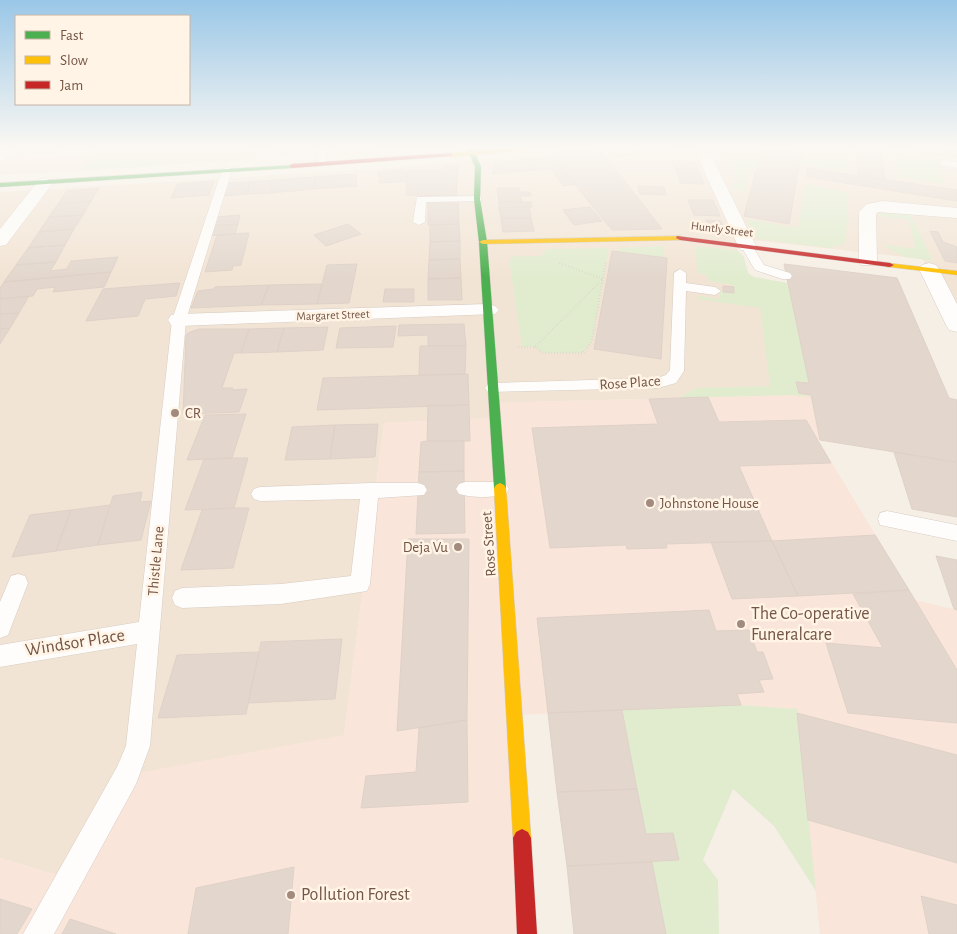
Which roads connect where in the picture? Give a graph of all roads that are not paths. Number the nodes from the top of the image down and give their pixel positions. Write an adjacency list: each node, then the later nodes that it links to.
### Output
1 (38, 192): 8 (street)
2 (219, 192): 17 (lane, Thistle Lane)
3 (477, 192): 5 (street, Rose Street)
4 (721, 192): 10 (street)
5 (477, 199): 7 (lane); 9 (street, Rose Street)
6 (957, 213): 11 (street)
7 (418, 222)
8 (0, 241)
9 (483, 242): 10 (street, Huntly Street); 16 (street, Rose Street)
10 (747, 246): 11 (street, Huntly Street); 14 (lane)
11 (868, 262): 12 (street, Huntly Street)
12 (930, 269): 13 (street, Huntly Street); 18 (street)
13 (957, 273)
14 (786, 276)
15 (715, 291): 19 (lane, Rose Place)
16 (488, 310): 17 (street, Margaret Street); 19 (street, Rose Street)
17 (179, 320): 30 (lane, Thistle Lane)
18 (957, 325)
19 (493, 388): 21 (street, Rose Street)
20 (464, 489): 21 (lane)
21 (500, 489): 33 (street, Rose Street)
22 (370, 490): 23 (lane); 24 (lane); 28 (lane)
23 (418, 490)
24 (260, 494)
25 (886, 519): 26 (lane)
26 (957, 533)
27 (18, 583): 29 (lane)
28 (182, 598)
29 (0, 628)
30 (149, 631): 31 (lane, Windsor Place); 32 (lane, Thistle Lane)
31 (0, 656)
32 (38, 934)
33 (527, 934)

